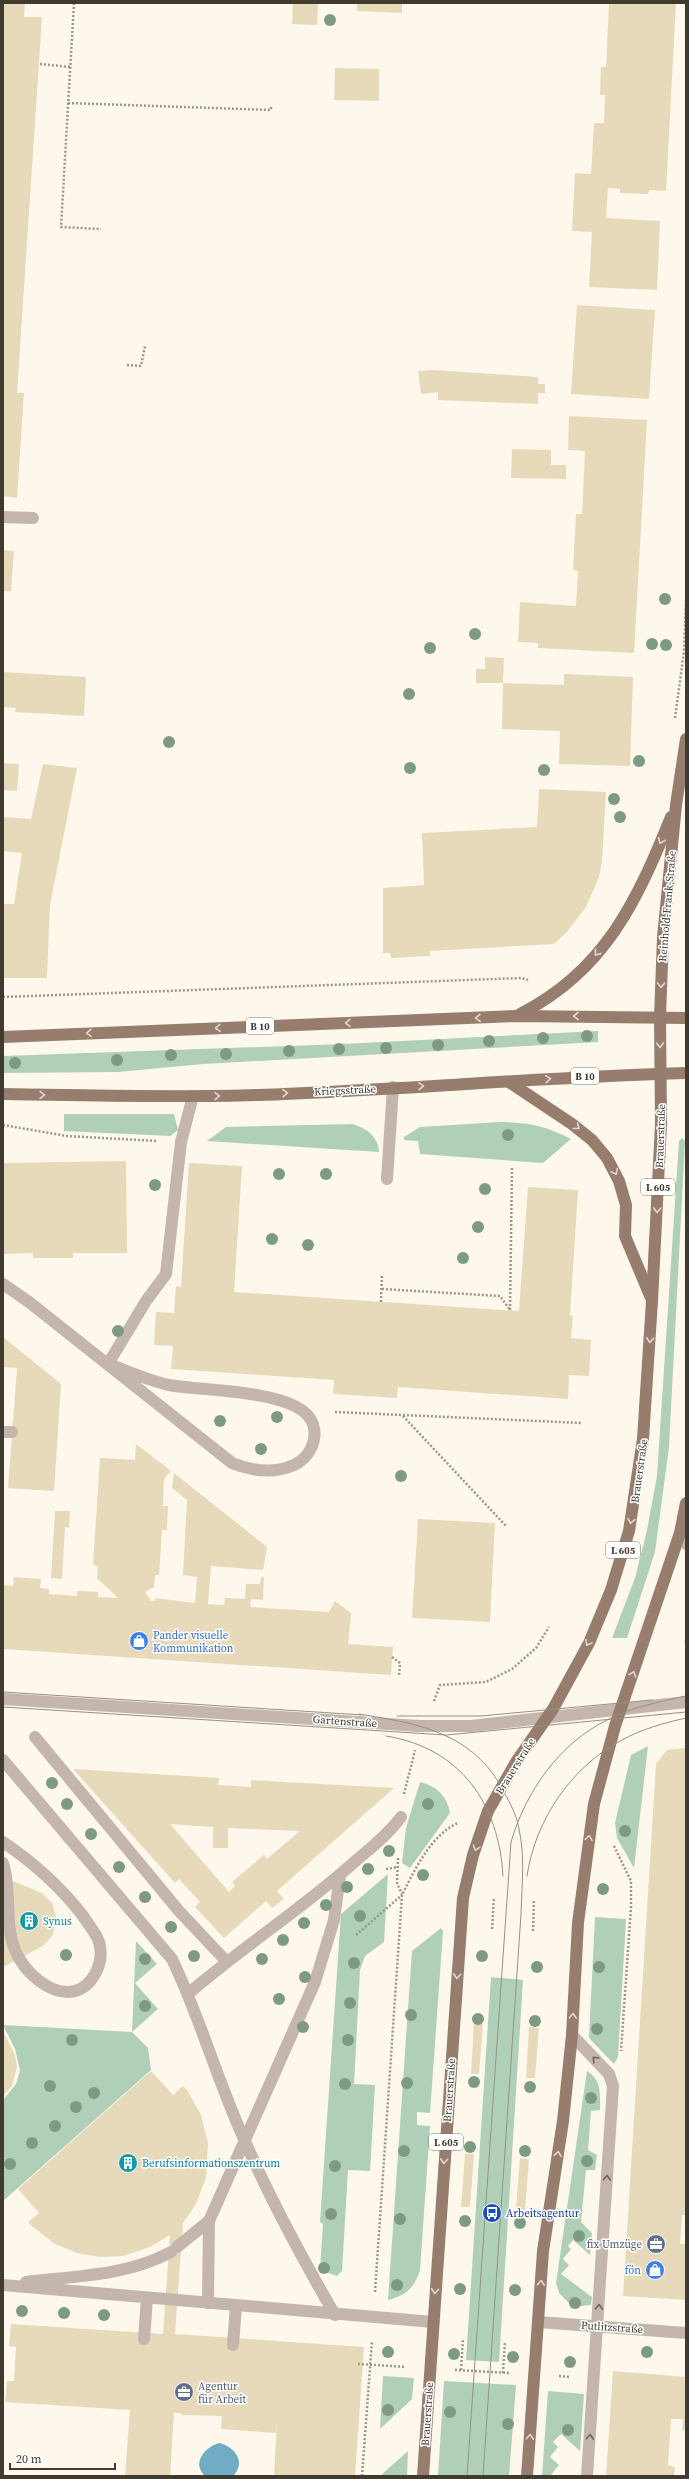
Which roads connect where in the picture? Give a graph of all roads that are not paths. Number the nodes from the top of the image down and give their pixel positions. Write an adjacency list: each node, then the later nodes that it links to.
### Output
1 (3, 517): 2 (street)
2 (34, 518)
3 (686, 739): 4 (main road, Reinhold-Frank-Straße / L 605)
4 (676, 805): 5 (main road, one-way to 5); 6 (main road, Reinhold-Frank-Straße / L 605, one-way to 6)
5 (517, 1016): 6 (main road, B 10, one-way to 5); 8 (main road, B 10, one-way to 8)
6 (660, 1017): 7 (main road, B 10); 10 (main road, Reinhold-Frank-Straße / L 605, one-way to 10)
7 (686, 1018)
8 (3, 1037)
9 (686, 1072): 10 (main road, Kriegsstraße / B 10)
10 (661, 1073): 11 (main road, Kriegsstraße / B 10, one-way to 10); 17 (main road, Brauerstraße / L 605, one-way to 17)
11 (510, 1082): 12 (main road, Kriegsstraße / B 10, one-way to 11); 17 (main road, one-way to 17)
12 (393, 1087): 14 (main road, Kriegsstraße / B 10, one-way to 12); 15 (street)
13 (3, 1094): 14 (main road, Kriegsstraße / B 10, one-way to 14)
14 (193, 1096): 18 (street)
15 (387, 1179)
16 (3, 1284): 18 (street)
17 (652, 1301): 25 (main road, Brauerstraße / L 605, one-way to 25)
18 (108, 1364): 18 (street)
19 (686, 1504): 20 (main road)
20 (680, 1533): 21 (street); 24 (main road, one-way to 20)
21 (686, 1544)
22 (3, 1699): 25 (street, Gartenstraße)
23 (686, 1702): 24 (street, Gartenstraße)
24 (620, 1710): 25 (street, Gartenstraße); 34 (main road, one-way to 24)
25 (547, 1717): 42 (main road, Brauerstraße / L 605, one-way to 42)
26 (35, 1737): 32 (street)
27 (3, 1760): 33 (street)
28 (401, 1817): 31 (street)
29 (3, 1842): 30 (street)
30 (3, 1863)
31 (340, 1875): 32 (street); 35 (street)
32 (226, 1961): 33 (street)
33 (189, 1993): 35 (street)
34 (572, 2035): 43 (main road, one-way to 34); 44 (street, one-way to 34)
35 (244, 2139): 36 (street); 41 (street)
36 (209, 2221): 37 (street); 39 (street)
37 (3, 2285): 38 (street)
38 (147, 2298): 39 (street); 46 (street)
39 (208, 2303): 40 (street)
40 (236, 2306): 41 (street); 47 (street)
41 (335, 2315): 42 (street)
42 (433, 2322): 48 (main road, Brauerstraße / L 605)
43 (538, 2322): 44 (street, Putlitzstraße); 49 (main road, one-way to 43)
44 (598, 2327): 45 (street, Putlitzstraße); 50 (street, one-way to 44)
45 (686, 2333)
46 (144, 2339)
47 (233, 2345)
48 (423, 2476)
49 (527, 2476)
50 (587, 2476)

